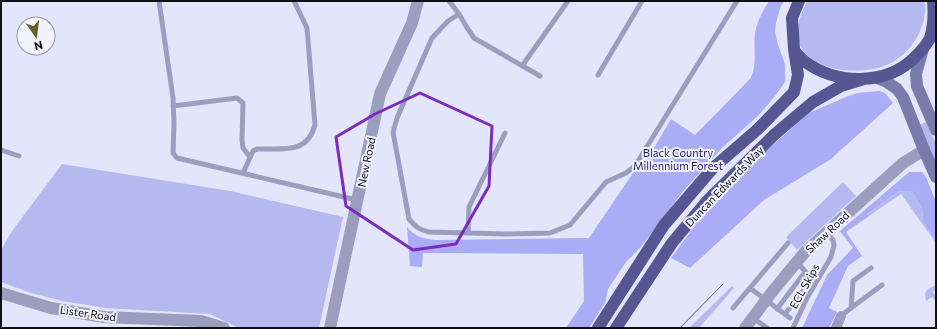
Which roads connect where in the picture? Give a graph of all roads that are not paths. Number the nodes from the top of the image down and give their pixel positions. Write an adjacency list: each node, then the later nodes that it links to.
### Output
1 (159, 1): 19 (lane)
2 (294, 1): 25 (lane)
3 (418, 1): 28 (street, New Road)
4 (449, 1): 10 (lane)
5 (568, 1): 14 (lane)
6 (642, 1): 15 (lane)
7 (737, 1): 30 (lane)
8 (799, 1): 12 (highway, Duncan Edwards Way)
9 (933, 1): 11 (highway)
10 (459, 14): 14 (lane); 30 (lane)
11 (933, 36): 13 (highway)
12 (794, 49): 18 (highway); 48 (highway, Duncan Edwards Way)
13 (923, 49): 17 (highway); 20 (main road)
14 (522, 66): 16 (lane)
15 (598, 75)
16 (540, 76)
17 (877, 78): 18 (highway); 23 (main road)
18 (864, 79): 49 (highway, Duncan Edwards Way)
19 (173, 106): 25 (lane); 26 (lane)
20 (936, 130)
21 (505, 133): 30 (lane)
22 (1, 150): 24 (lane)
23 (924, 150): 27 (main road); 29 (street, Shaw Road)
24 (19, 156)
25 (250, 158): 26 (lane)
26 (243, 173): 28 (lane)
27 (936, 177)
28 (358, 200): 47 (street, New Road)
29 (826, 232): 32 (street, Shaw Road); 51 (lane, ECL Skips)
30 (468, 233)
31 (788, 243): 36 (lane)
32 (797, 262): 34 (lane); 38 (street, Shaw Road)
33 (871, 268): 40 (lane)
34 (805, 272): 41 (lane); 42 (lane)
35 (882, 285): 40 (lane)
36 (750, 288): 38 (lane); 39 (lane)
37 (1, 293): 46 (street, Lister Road)
38 (766, 300): 41 (lane); 45 (street, Shaw Road)
39 (733, 308)
40 (851, 308): 43 (lane)
41 (777, 309): 42 (lane)
42 (785, 314): 44 (lane)
43 (841, 316): 52 (street)
44 (790, 318)
45 (750, 325): 50 (lane)
46 (224, 328)
47 (330, 328)
48 (598, 328)
49 (616, 328)
50 (766, 328)
51 (793, 328)
52 (836, 328)

